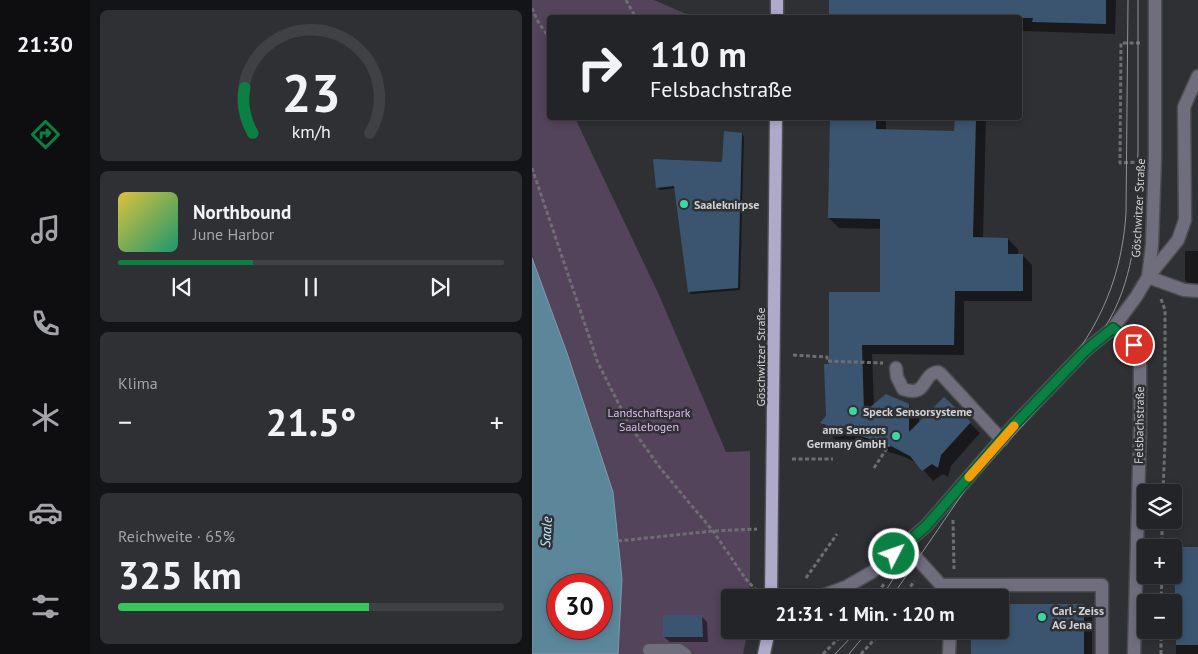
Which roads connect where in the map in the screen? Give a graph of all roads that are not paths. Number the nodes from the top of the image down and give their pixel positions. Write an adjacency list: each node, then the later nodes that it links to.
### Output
1 (777, 0): 3 (main road)
2 (1155, 0): 6 (street, Göschwitzer Straße)
3 (777, 15)
4 (1198, 76): 6 (street)
5 (776, 120): 12 (main road, Göschwitzer Straße)
6 (1148, 276): 7 (street); 8 (street, Göschwitzer Straße)
7 (1198, 291)
8 (1113, 328): 10 (street, Göschwitzer Straße); 23 (street, Felsbachstraße)
9 (896, 368): 10 (street)
10 (1002, 440): 11 (street, Göschwitzer Straße)
11 (904, 544): 13 (street, Göschwitzer Straße); 14 (street)
12 (767, 589)
13 (839, 589)
14 (941, 589)
15 (996, 589): 22 (street)
16 (766, 639): 20 (main road)
17 (950, 639): 21 (street)
18 (649, 650): 19 (street)
19 (685, 654)
20 (764, 654)
21 (949, 654)
22 (1102, 654)
23 (1134, 654)

